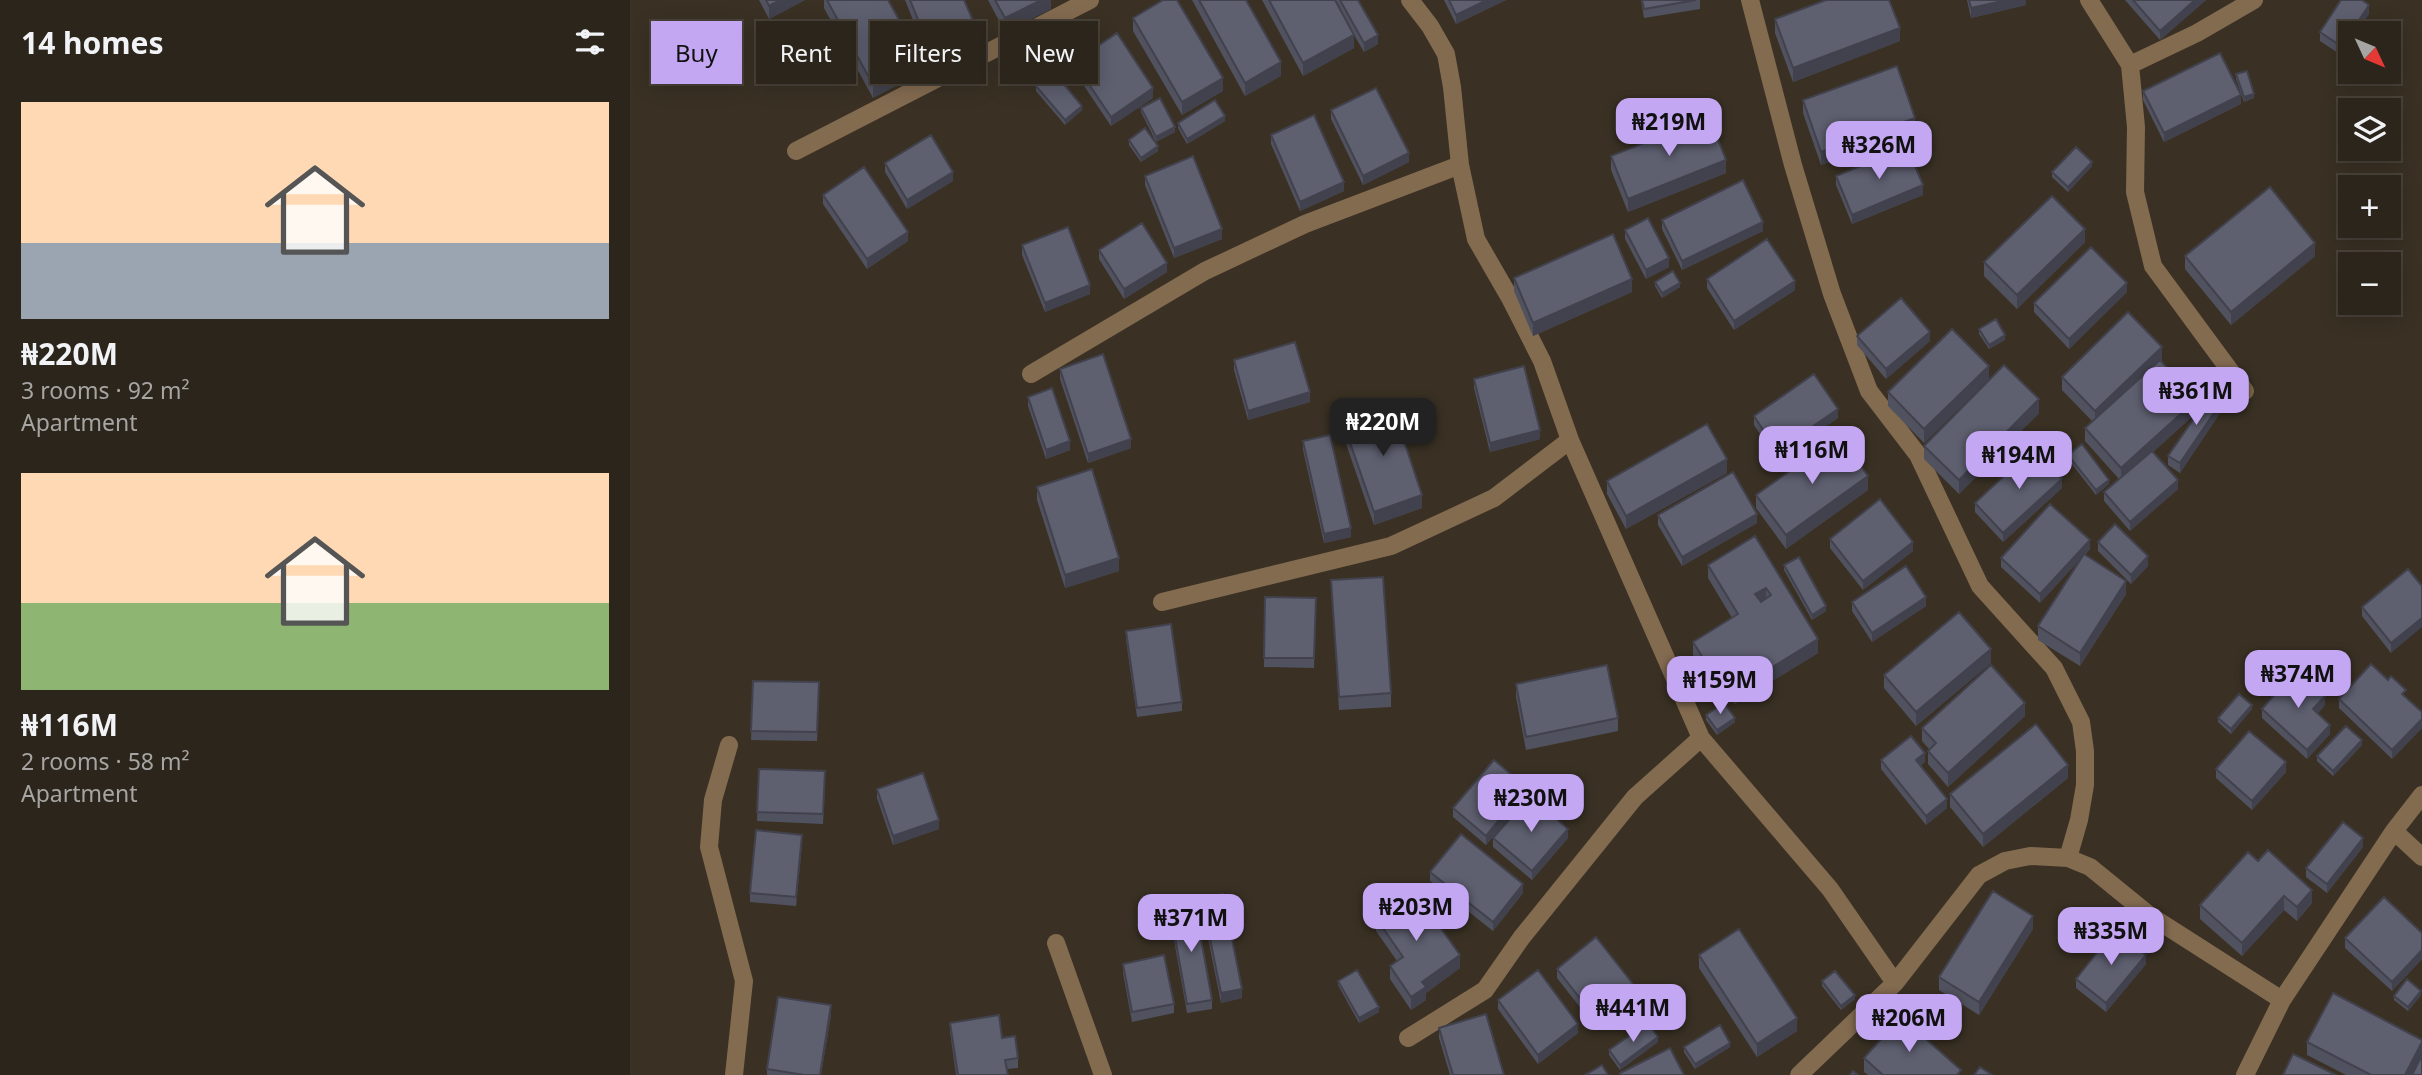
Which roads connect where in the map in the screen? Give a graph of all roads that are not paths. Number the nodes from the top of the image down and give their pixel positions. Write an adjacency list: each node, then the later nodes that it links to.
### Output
1 (1090, 0): 7 (street)
2 (1410, 0): 8 (street)
3 (1750, 0): 18 (street)
4 (2089, 0): 6 (street)
5 (2254, 0): 6 (street)
6 (2130, 65): 10 (street)
7 (796, 152)
8 (1460, 164): 9 (street); 11 (street)
9 (1031, 374)
10 (2245, 391)
11 (1570, 440): 12 (street); 13 (street)
12 (1163, 602)
13 (1700, 738): 20 (street); 22 (street)
14 (729, 745): 23 (street)
15 (2422, 795): 16 (street)
16 (2394, 831): 17 (street); 21 (street)
17 (2422, 857)
18 (2068, 858): 20 (street); 21 (street)
19 (1056, 943): 24 (street)
20 (1895, 983): 25 (street)
21 (2282, 1000): 26 (street)
22 (1408, 1038)
23 (734, 1075)
24 (1103, 1075)
25 (1799, 1075)
26 (2245, 1075)

